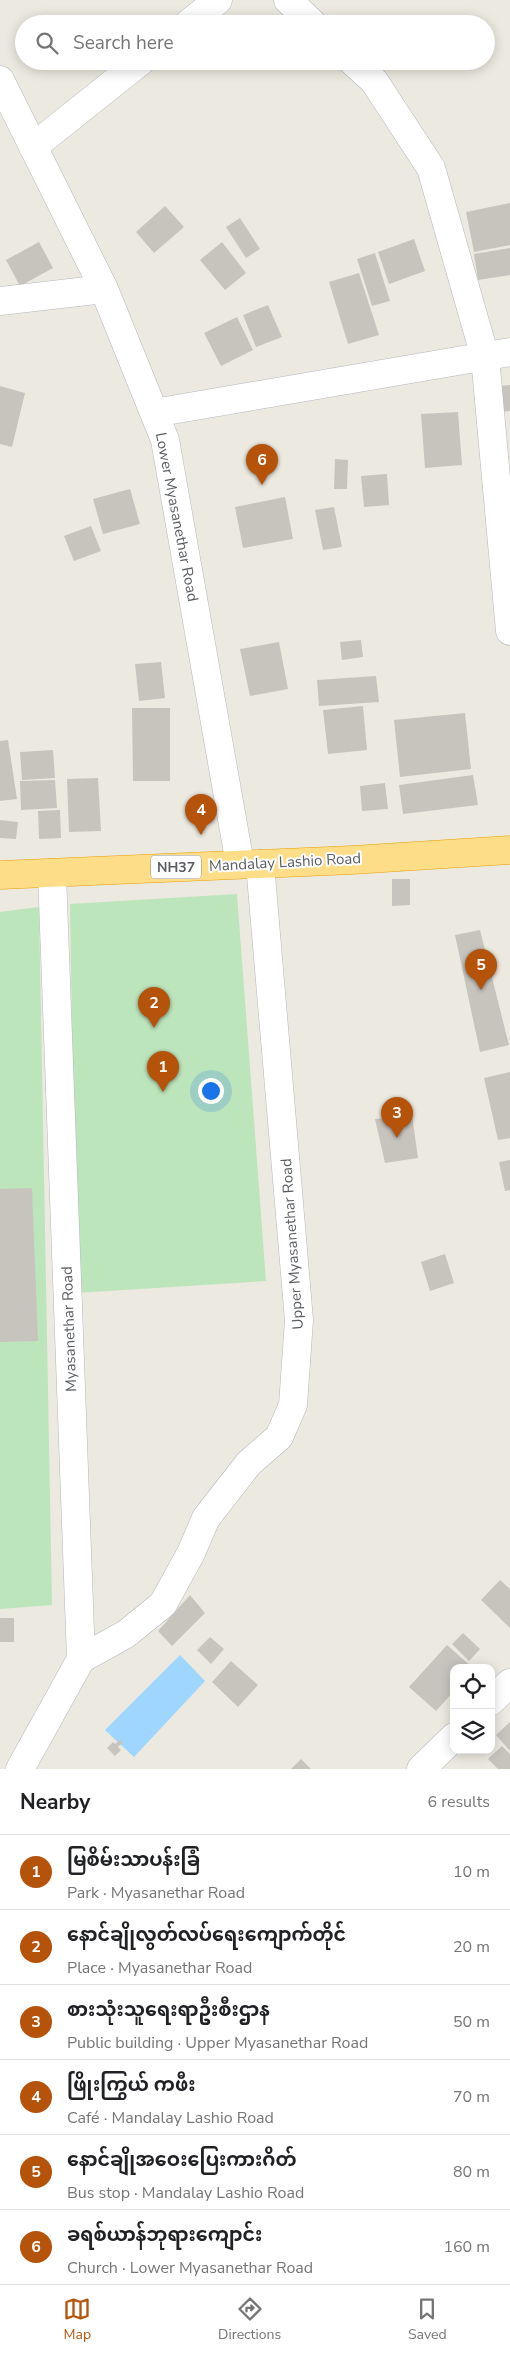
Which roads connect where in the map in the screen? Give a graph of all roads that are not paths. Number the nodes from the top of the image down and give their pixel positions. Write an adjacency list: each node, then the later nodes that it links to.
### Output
1 (218, 0): 3 (street)
2 (288, 0): 4 (street)
3 (199, 15)
4 (304, 15)
5 (130, 70): 8 (street)
6 (361, 70): 11 (street)
7 (0, 80): 8 (street, Lower Myasanethar Road)
8 (33, 148): 9 (street, Lower Myasanethar Road)
9 (104, 289): 10 (street); 12 (street, Lower Myasanethar Road)
10 (0, 301)
11 (498, 355): 12 (street); 13 (street)
12 (154, 413): 15 (street, Lower Myasanethar Road)
13 (510, 631)
14 (510, 850): 15 (highway, Mandalay Lashio Road / NH37)
15 (250, 864): 16 (highway, Mandalay Lashio Road / NH37); 18 (street, Upper Myasanethar Road)
16 (52, 873): 17 (highway, Mandalay Lashio Road / NH37); 18 (street, Myasanethar Road)
17 (0, 875)
18 (81, 1659): 22 (street)
19 (510, 1683): 20 (street)
20 (495, 1697)
21 (450, 1741): 23 (street)
22 (20, 1769)
23 (421, 1769)

